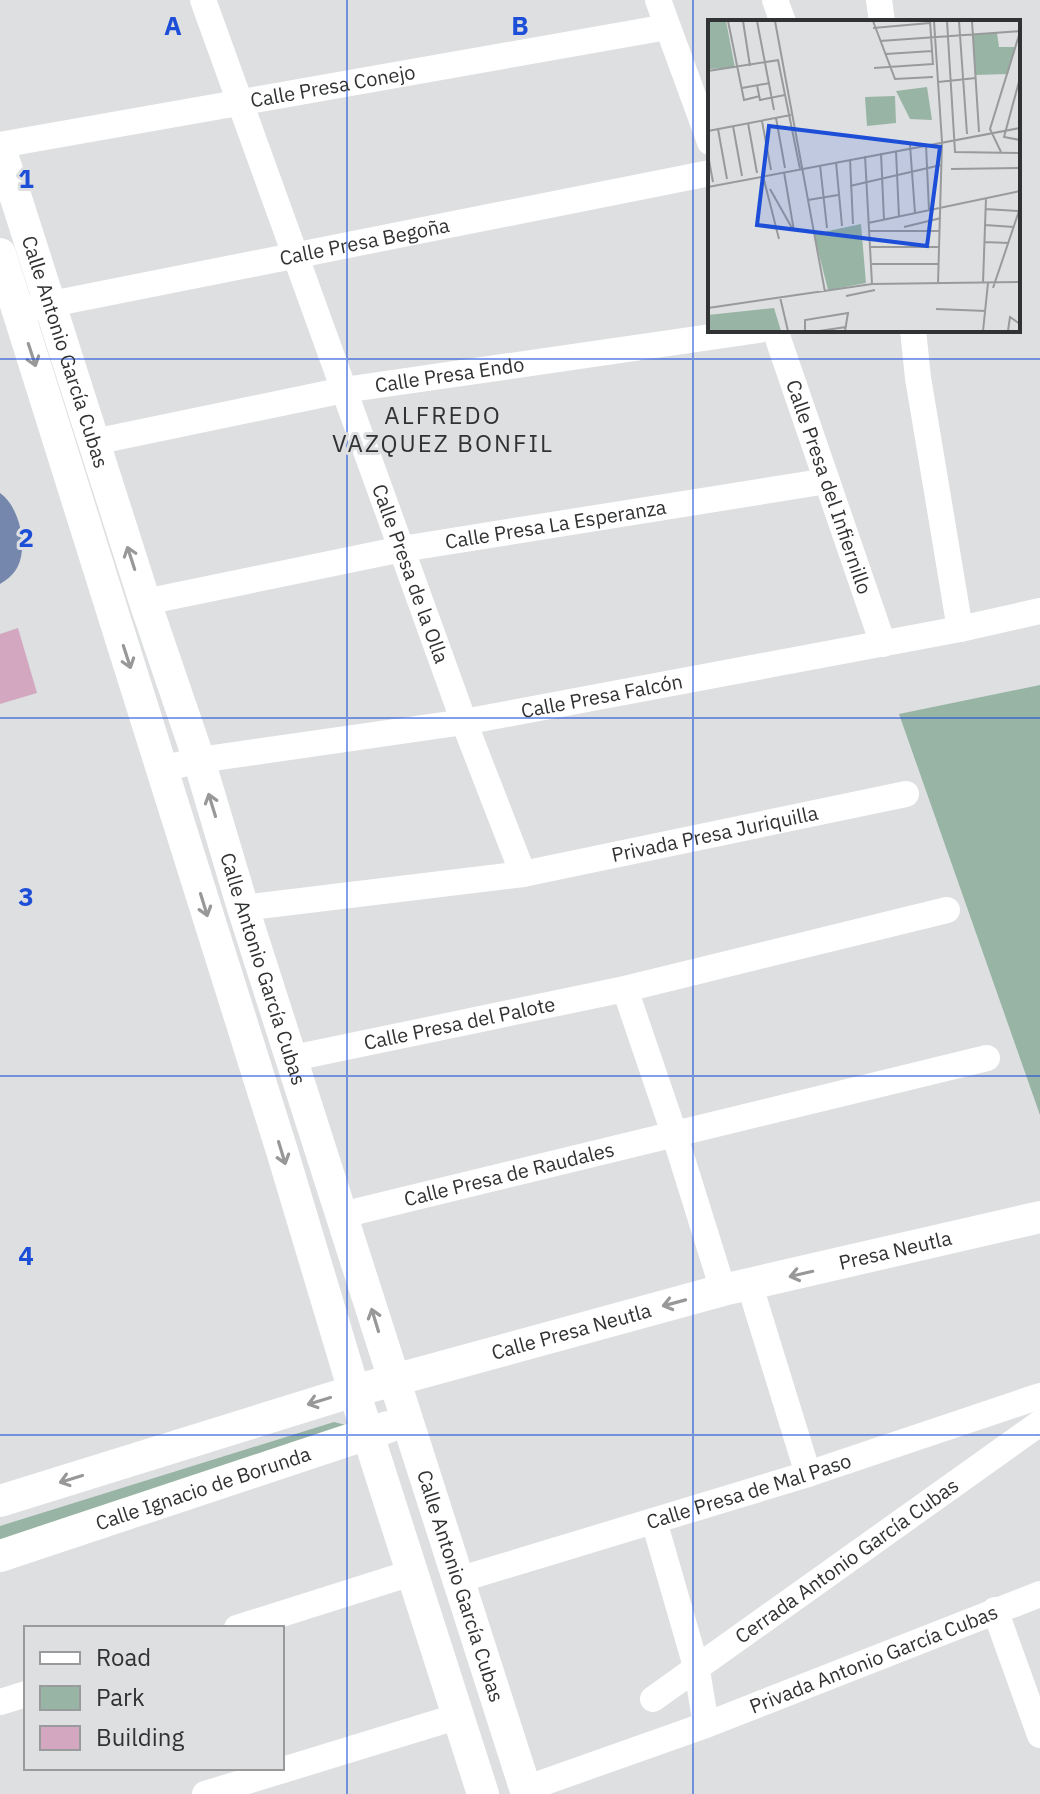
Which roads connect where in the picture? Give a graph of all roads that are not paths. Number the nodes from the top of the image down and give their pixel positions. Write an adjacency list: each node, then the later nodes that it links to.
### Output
1 (203, 0): 8 (street, Calle Presa de la Olla)
2 (658, 0): 7 (street)
3 (775, 0): 5 (street)
4 (879, 0): 6 (street)
5 (782, 20)
6 (882, 20)
7 (667, 27): 8 (street, Calle Presa Conejo); 9 (street)
8 (239, 102): 10 (street, Calle Presa Conejo); 13 (street, Calle Presa de la Olla)
9 (708, 137)
10 (0, 146): 14 (street, Calle Antonio García Cubas)
11 (708, 173): 13 (street, Calle Presa Begoña)
12 (0, 254): 15 (street, Calle Antonio García Cubas)
13 (294, 255): 14 (street, Calle Presa Begoña); 21 (street, Calle Presa de la Olla)
14 (49, 304): 15 (street, Calle Presa Begoña); 22 (street, Calle Antonio García Cubas)
15 (18, 311): 31 (street, Calle Antonio García Cubas, one-way to 31)
16 (745, 332): 21 (street, Calle Presa Endo)
17 (776, 332): 23 (street, Calle Presa del Infiernillo)
18 (901, 332): 20 (street)
19 (913, 332): 20 (street)
20 (918, 378): 27 (street)
21 (344, 390): 22 (street, Calle Presa Endo); 24 (street, Calle Presa de la Olla)
22 (94, 442): 25 (street, Calle Antonio García Cubas, one-way to 22)
23 (827, 481): 24 (street, Calle Presa La Esperanza); 28 (street, Calle Presa del Infiernillo)
24 (402, 549): 25 (street, Calle Presa La Esperanza); 29 (street, Calle Presa de la Olla)
25 (145, 602): 30 (street, Calle Antonio García Cubas)
26 (1040, 611): 27 (street, Calle Presa Falcón)
27 (960, 629): 28 (street, Calle Presa Falcón)
28 (883, 644): 29 (street, Calle Presa Falcón)
29 (464, 722): 30 (street, Calle Presa Falcón); 33 (street, Calle Presa de la Olla)
30 (199, 760): 31 (street, Calle Presa Falcón); 34 (street, Calle Antonio García Cubas, one-way to 30)
31 (162, 769): 44 (street, Calle Antonio García Cubas, one-way to 44)
32 (906, 794): 33 (street, Privada Presa Juriquilla)
33 (523, 874): 34 (street, Privada Presa Juriquilla)
34 (243, 908): 37 (street, Calle Antonio García Cubas)
35 (947, 910): 36 (street, Calle Presa del Palote)
36 (625, 989): 37 (street, Calle Presa del Palote); 39 (street)
37 (293, 1058): 40 (street, Calle Antonio García Cubas)
38 (987, 1058): 39 (street, Calle Presa de Raudales)
39 (674, 1133): 40 (street, Calle Presa de Raudales); 42 (street)
40 (342, 1215): 43 (street, Calle Antonio García Cubas, one-way to 40)
41 (1040, 1217): 42 (street, Presa Neutla, one-way to 42)
42 (736, 1288): 43 (street, Calle Presa Neutla, one-way to 43); 49 (street)
43 (394, 1380): 44 (street); 46 (street, Calle Antonio García Cubas)
44 (354, 1391): 48 (street, Calle Antonio García Cubas); 50 (street, one-way to 50)
45 (1040, 1396): 49 (street, Calle Presa de Mal Paso)
46 (406, 1421): 48 (street, Calle Ignacio de Borunda); 54 (street, Calle Antonio García Cubas)
47 (1040, 1423): 58 (street, Cerrada Antonio García Cubas)
48 (368, 1433): 52 (street, Calle Ignacio de Borunda); 53 (street, Calle Antonio García Cubas)
49 (808, 1474): 51 (street, Calle Presa de Mal Paso)
50 (0, 1501)
51 (654, 1521): 54 (street, Calle Presa de Mal Paso); 58 (street)
52 (0, 1556)
53 (411, 1573): 57 (street); 62 (street, Calle Antonio García Cubas)
54 (458, 1580): 67 (street, Calle Antonio García Cubas)
55 (1040, 1594): 56 (street, Privada Antonio García Cubas)
56 (995, 1610): 63 (street, Privada Antonio García Cubas); 64 (street)
57 (243, 1626)
58 (697, 1670): 60 (street, Cerrada Antonio García Cubas); 63 (street)
59 (24, 1695): 61 (street)
60 (653, 1699)
61 (0, 1702)
62 (459, 1716): 66 (street); 69 (street, Calle Antonio García Cubas)
63 (706, 1725): 67 (street, Calle Antonio García Cubas)
64 (1039, 1729)
65 (283, 1770): 68 (street)
66 (284, 1770)
67 (526, 1791)
68 (205, 1794)
69 (483, 1794)

